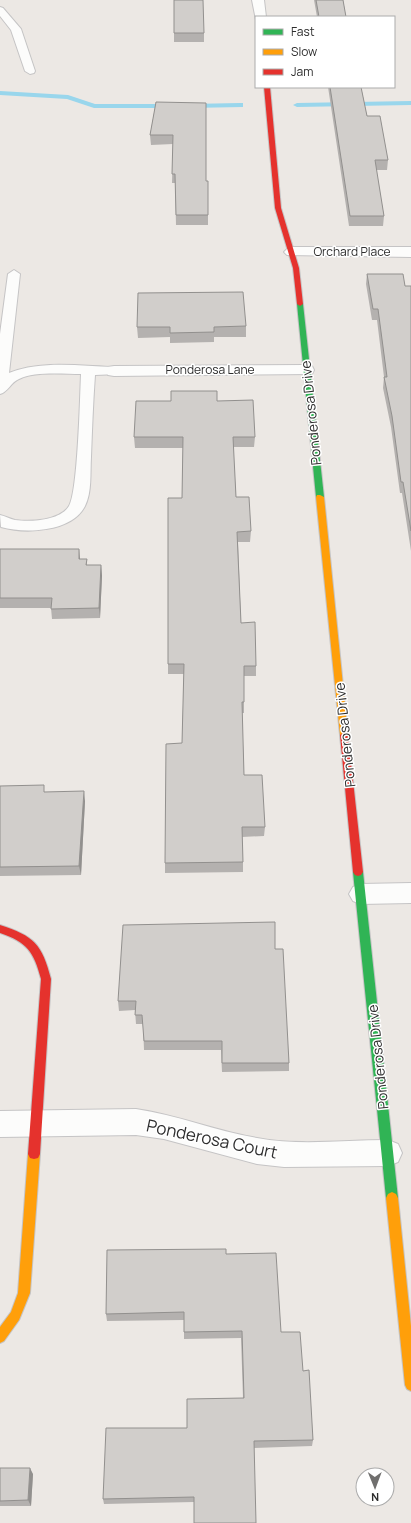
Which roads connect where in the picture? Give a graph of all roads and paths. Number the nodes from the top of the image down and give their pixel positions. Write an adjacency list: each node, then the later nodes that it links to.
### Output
1 (258, 0): 3 (street)
2 (0, 10): 4 (lane)
3 (260, 16)
4 (30, 71)
5 (267, 88): 6 (street, Ponderosa Drive)
6 (292, 252): 7 (street, Orchard Place); 9 (street, Ponderosa Drive)
7 (411, 252)
8 (14, 274): 12 (lane)
9 (306, 370): 11 (street, Ponderosa Lane); 15 (street, Ponderosa Drive)
10 (88, 371): 11 (lane); 12 (lane); 13 (lane)
11 (114, 371)
12 (0, 389)
13 (0, 520)
14 (411, 893): 15 (street)
15 (361, 894): 19 (street, Ponderosa Drive)
16 (0, 929): 18 (street)
17 (0, 1124): 18 (street, Ponderosa Court)
18 (36, 1124): 19 (street, Ponderosa Court); 20 (street)
19 (388, 1153): 21 (street, Ponderosa Drive)
20 (0, 1337)
21 (411, 1385)

